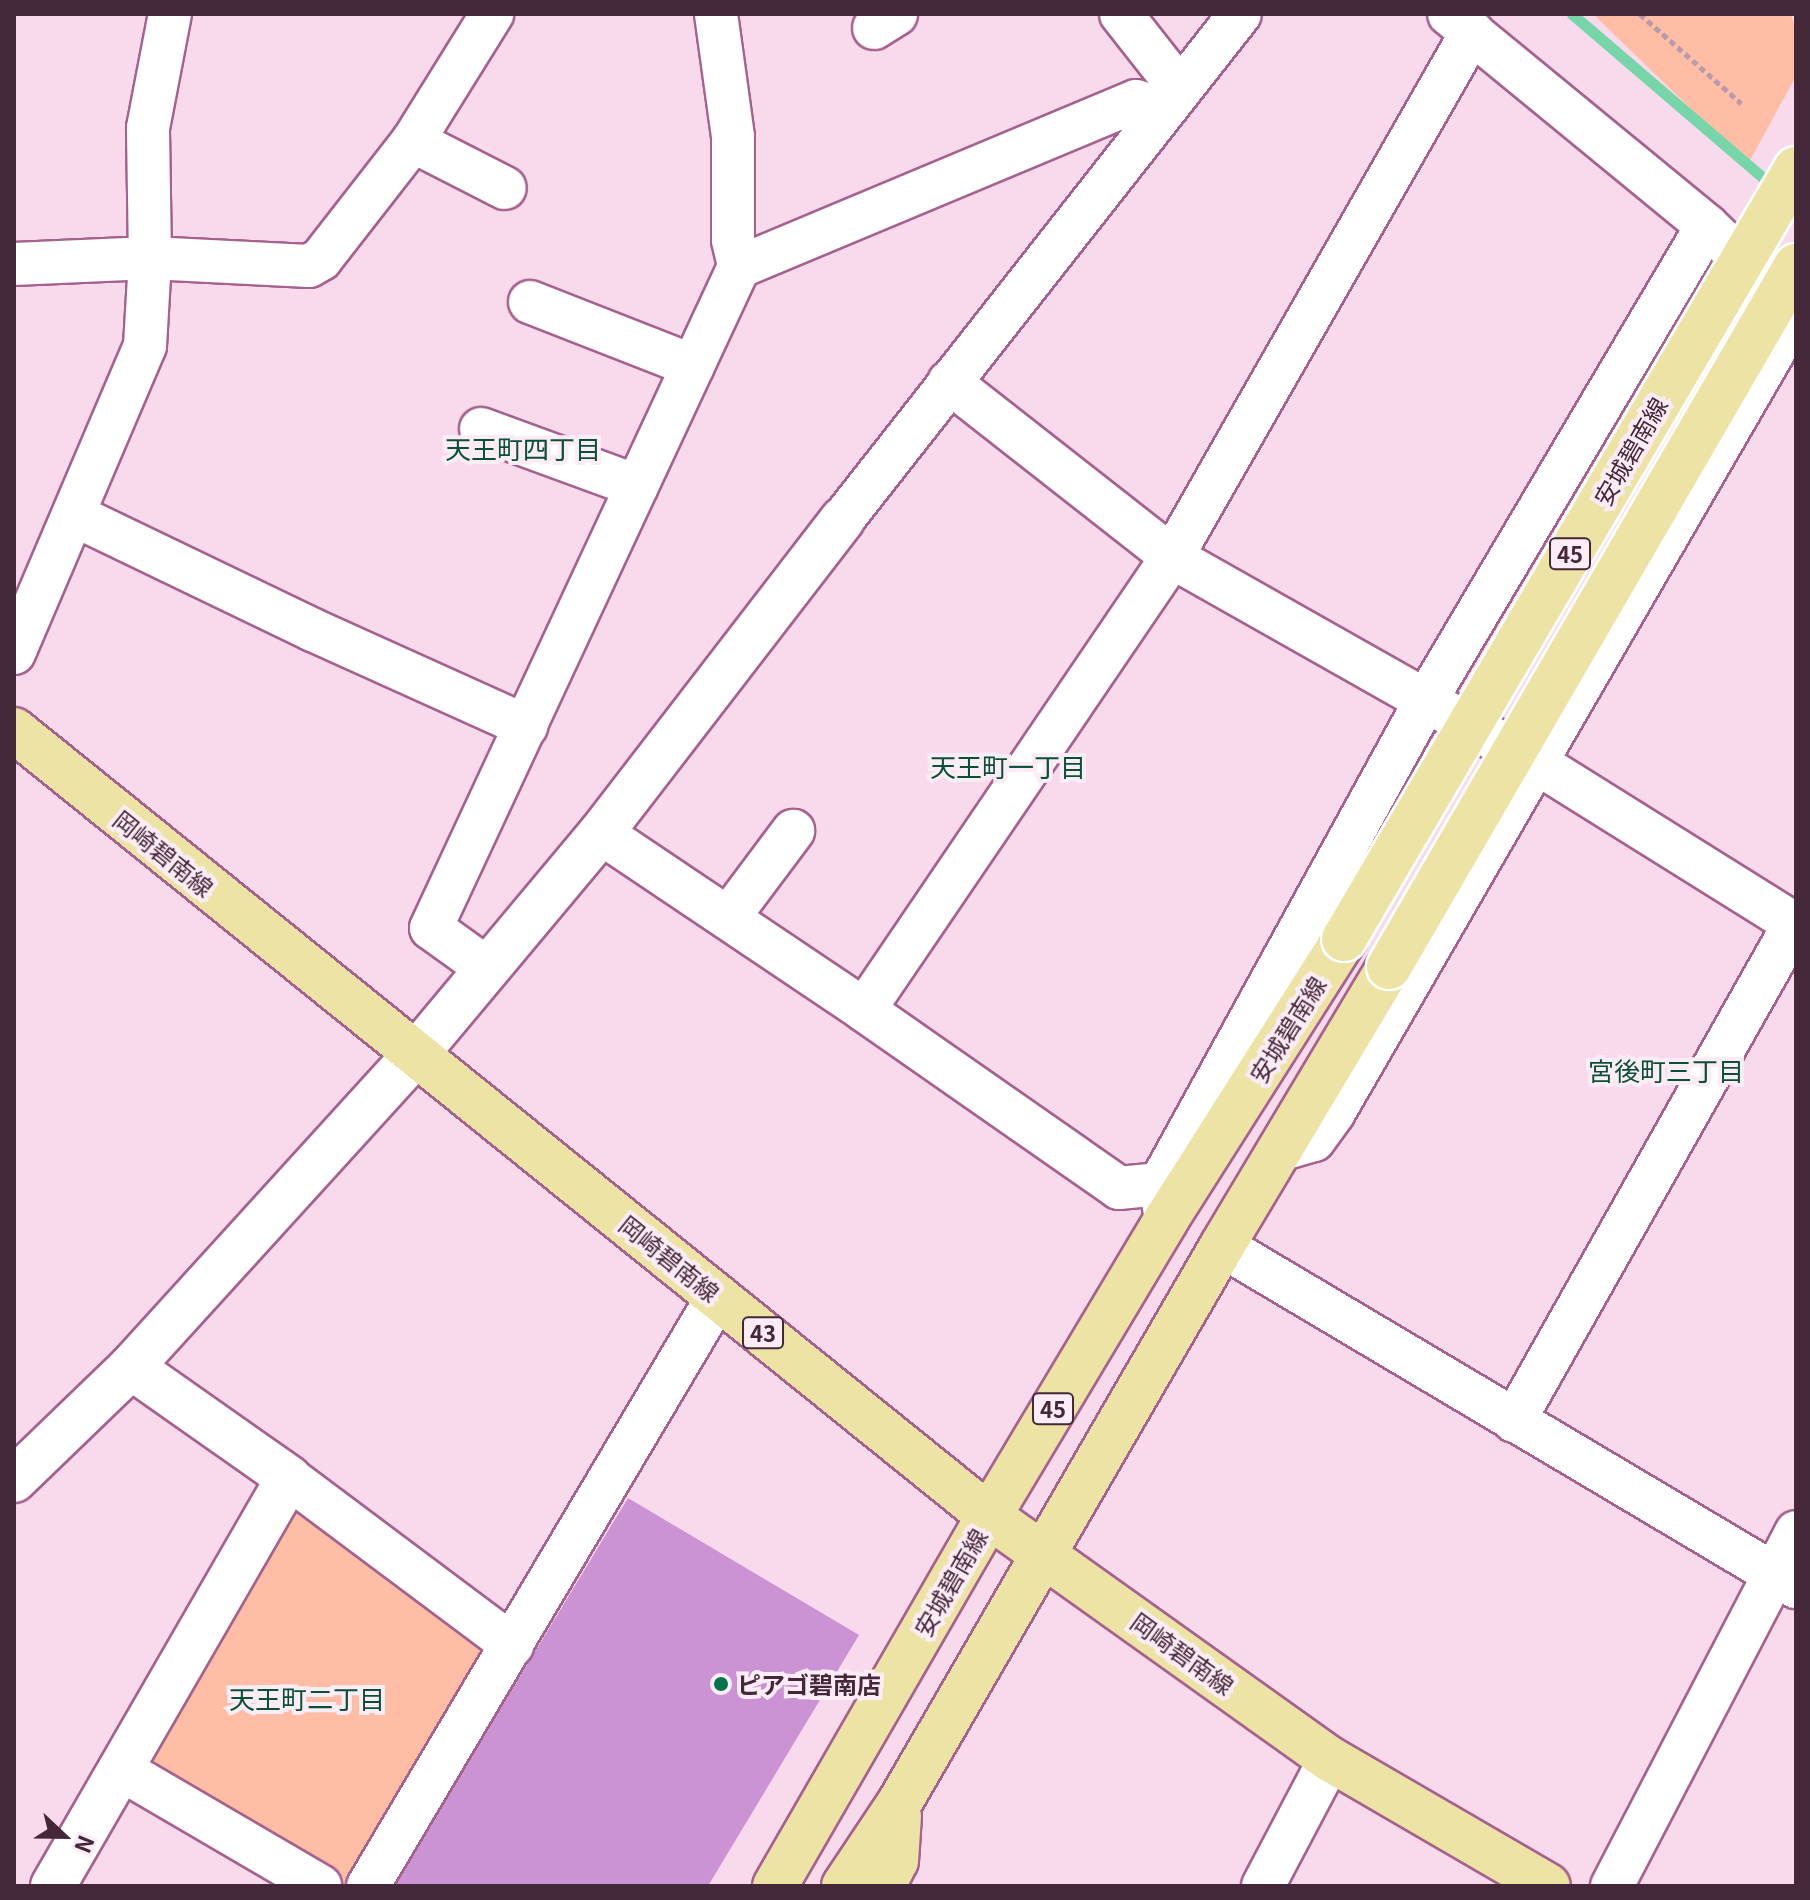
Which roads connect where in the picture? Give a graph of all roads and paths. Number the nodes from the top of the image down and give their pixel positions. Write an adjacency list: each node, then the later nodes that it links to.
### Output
1 (170, 14): 14 (street)
2 (492, 14): 10 (street)
3 (716, 14): 17 (street)
4 (1121, 14): 8 (street)
5 (1240, 14): 8 (street)
6 (1640, 14): 9 (path)
7 (1460, 23): 13 (street); 26 (street)
8 (1171, 99): 17 (street); 21 (street)
9 (1741, 103)
10 (413, 141): 12 (street); 14 (street)
11 (1796, 169): 40 (main road, 安城碧南線 / 45, bridge)
12 (505, 188)
13 (1707, 226): 19 (street); 28 (street)
14 (150, 258): 15 (street); 24 (street)
15 (14, 264)
16 (1796, 266): 39 (main road, 45, bridge)
17 (739, 267): 20 (street)
18 (530, 302): 20 (street)
19 (1796, 312): 31 (street)
20 (693, 366): 23 (street)
21 (949, 382): 25 (street); 26 (street)
22 (481, 429): 23 (street)
23 (637, 486): 29 (street)
24 (74, 515): 27 (street); 29 (street)
25 (843, 519): 33 (street)
26 (1172, 557): 28 (street); 37 (street)
27 (14, 653)
28 (1425, 702): 31 (street); 40 (street)
29 (526, 726): 36 (street)
30 (14, 730): 38 (main road, 岡崎碧南線 / 43)
31 (1534, 763): 35 (street); 39 (street)
32 (793, 831): 34 (street)
33 (601, 833): 34 (street); 36 (street)
34 (728, 918): 37 (street)
35 (1796, 923): 44 (street)
36 (488, 969): 38 (street)
37 (864, 1010): 40 (street)
38 (417, 1053): 42 (main road, 岡崎碧南線 / 43); 43 (street)
39 (1279, 1150): 41 (main road, 45)
40 (1163, 1202): 47 (main road, 安城碧南線 / 45)
41 (1222, 1246): 44 (street); 49 (main road, 45)
42 (718, 1296): 47 (main road, 岡崎碧南線 / 43); 51 (street)
43 (131, 1367): 45 (street); 46 (street)
44 (1514, 1421): 50 (street)
45 (289, 1478): 51 (street); 53 (street)
46 (14, 1480)
47 (989, 1516): 49 (main road, 岡崎碧南線 / 43); 58 (main road, 安城碧南線 / 45)
48 (1796, 1532): 50 (street)
49 (1045, 1553): 52 (main road, 岡崎碧南線 / 43); 54 (main road, 45)
50 (1784, 1580): 63 (street)
51 (512, 1645): 57 (street)
52 (1330, 1759): 61 (street); 62 (main road, 岡崎碧南線 / 43)
53 (120, 1769): 55 (street); 56 (street)
54 (900, 1802): 59 (main road, 45); 60 (main road)
55 (53, 1886)
56 (320, 1886)
57 (368, 1886)
58 (775, 1886)
59 (844, 1886)
60 (883, 1886)
61 (1263, 1886)
62 (1548, 1886)
63 (1612, 1886)

